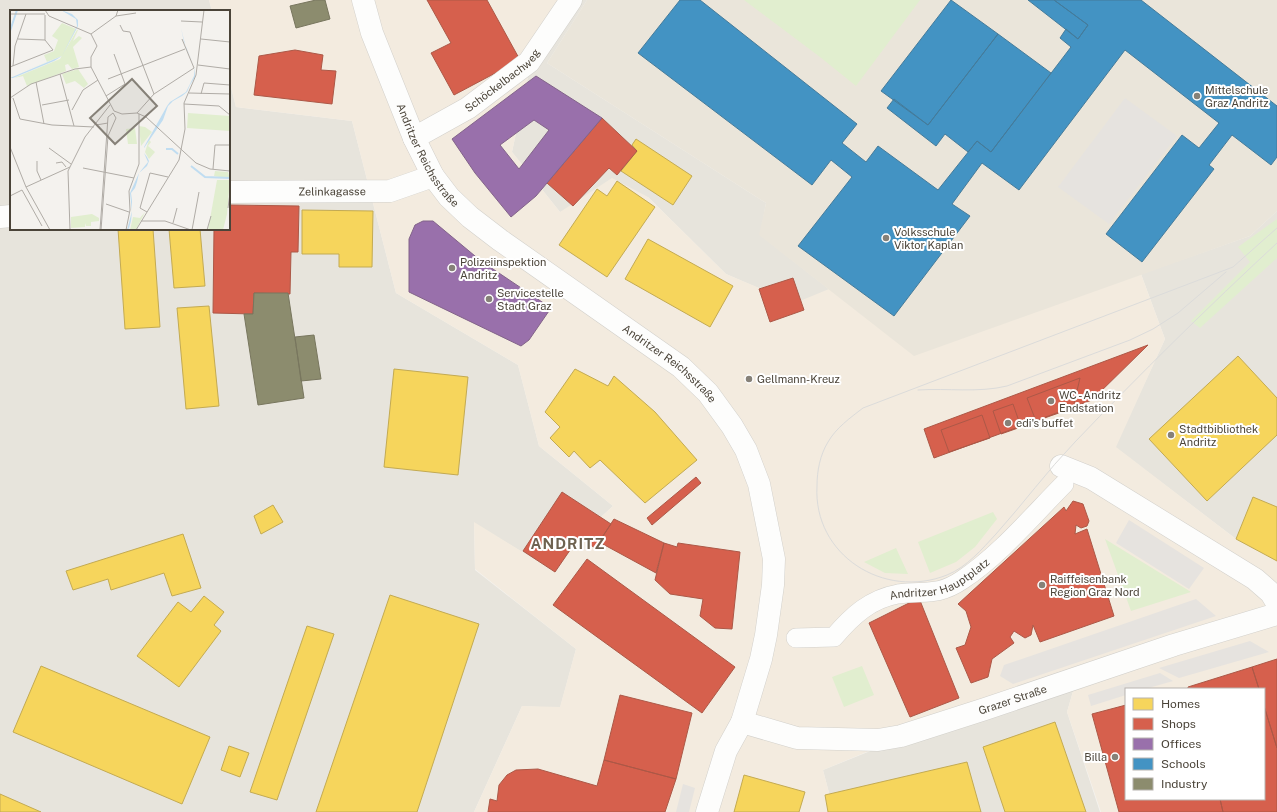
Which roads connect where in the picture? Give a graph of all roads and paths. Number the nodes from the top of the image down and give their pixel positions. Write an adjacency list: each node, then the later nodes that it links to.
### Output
1 (363, 0): 3 (street, Andritzer Reichsstraße)
2 (571, 0): 3 (street, Schöckelbachweg)
3 (414, 138): 4 (street, Andritzer Reichsstraße)
4 (432, 176): 5 (street, Zelinkagasse); 12 (street, Andritzer Reichsstraße)
5 (230, 192)
6 (10, 216): 7 (street)
7 (0, 217)
8 (1063, 475): 9 (street, Andritzer Hauptplatz); 11 (street, Andritzer Hauptplatz)
9 (1277, 603)
10 (1277, 614): 12 (street, Grazer Straße)
11 (796, 638)
12 (742, 722): 13 (street, Andritzer Reichsstraße)
13 (707, 812)

